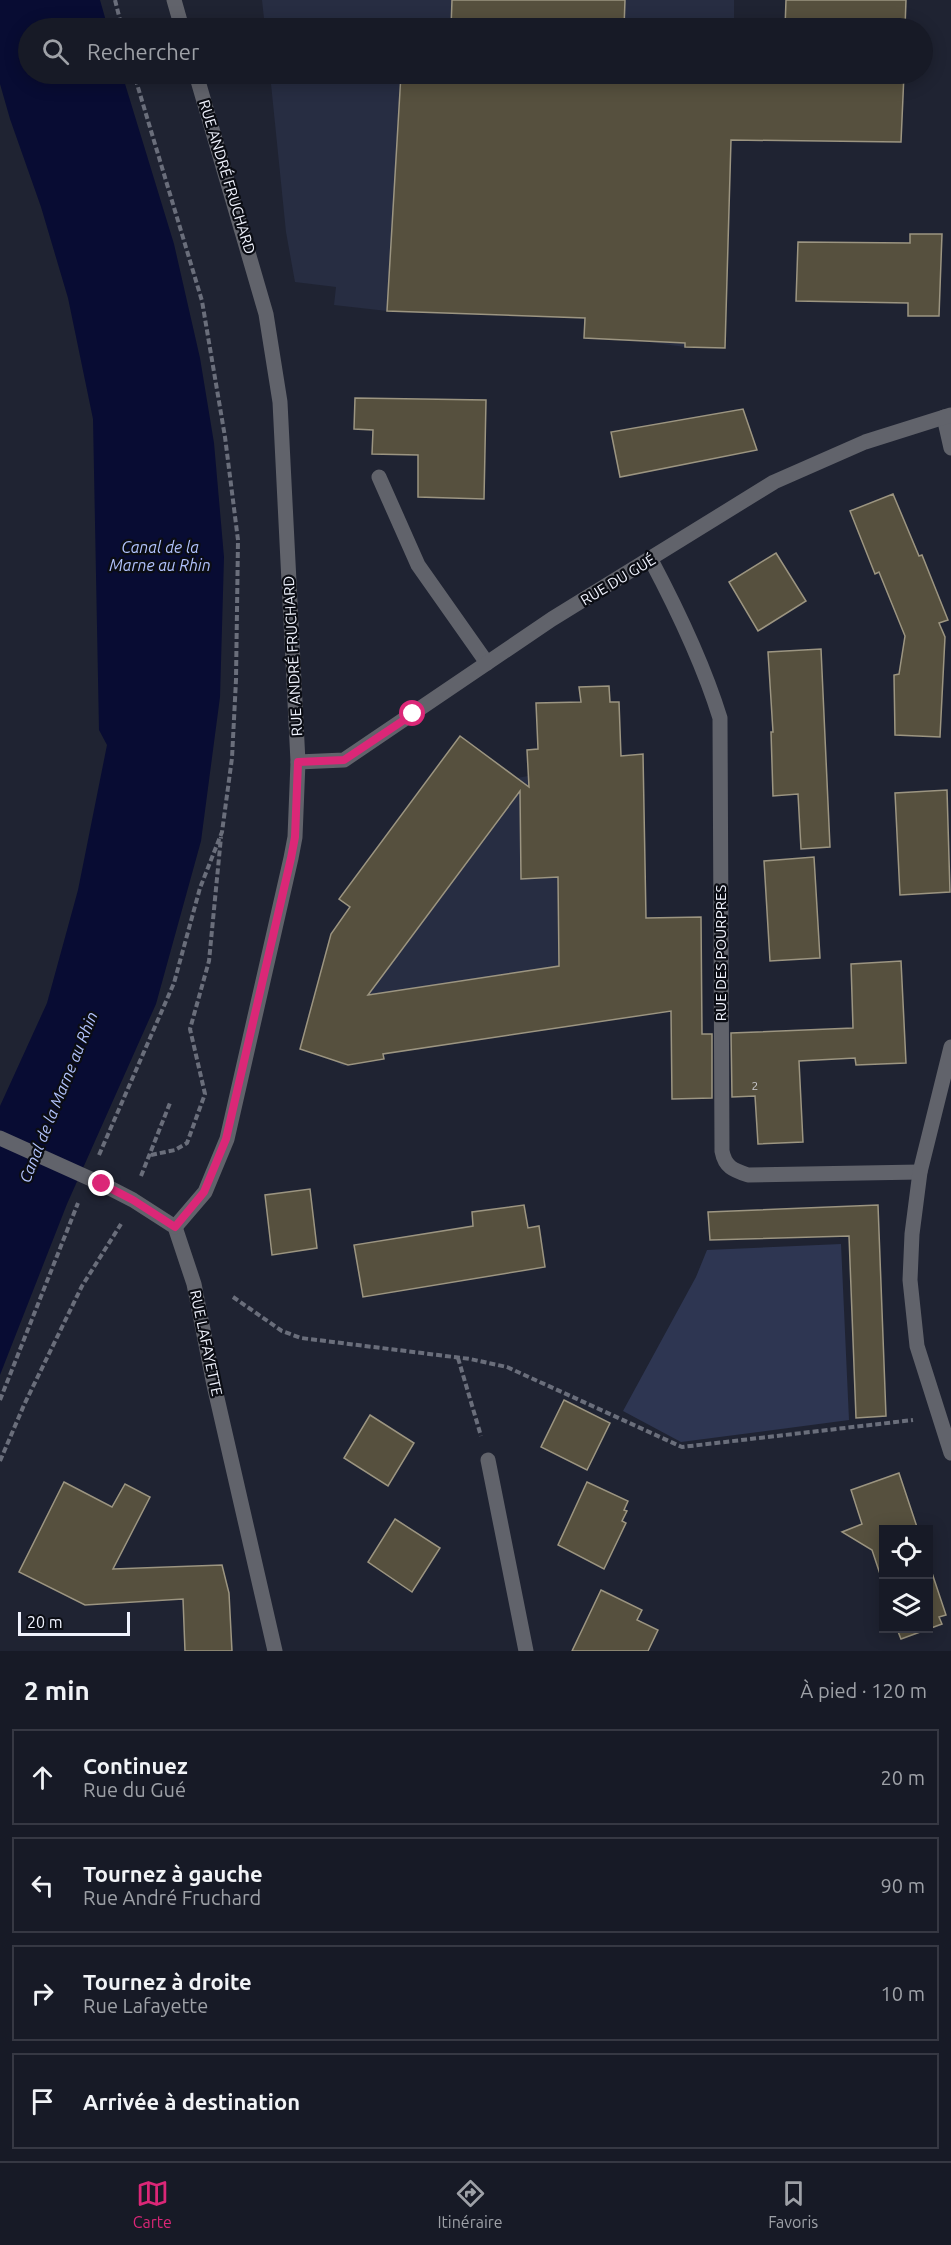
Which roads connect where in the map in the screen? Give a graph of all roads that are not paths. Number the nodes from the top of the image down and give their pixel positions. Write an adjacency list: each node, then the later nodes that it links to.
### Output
1 (174, 0): 2 (street)
2 (179, 18)
3 (198, 84): 9 (street, RUE ANDRÉ FRUCHARD)
4 (947, 416): 5 (street); 7 (street, RUE DU GUÉ)
5 (951, 448)
6 (380, 477): 8 (street)
7 (651, 560): 8 (street, RUE DU GUÉ); 12 (street, RUE DES POURPRES)
8 (487, 663): 9 (street, RUE DU GUÉ)
9 (298, 762): 13 (street, RUE ANDRÉ FRUCHARD)
10 (951, 1047): 12 (street)
11 (0, 1138): 13 (street, bridge)
12 (920, 1172): 14 (street)
13 (175, 1227): 16 (street, RUE LAFAYETTE)
14 (951, 1453)
15 (488, 1460): 17 (street)
16 (275, 1651)
17 (526, 1651)

